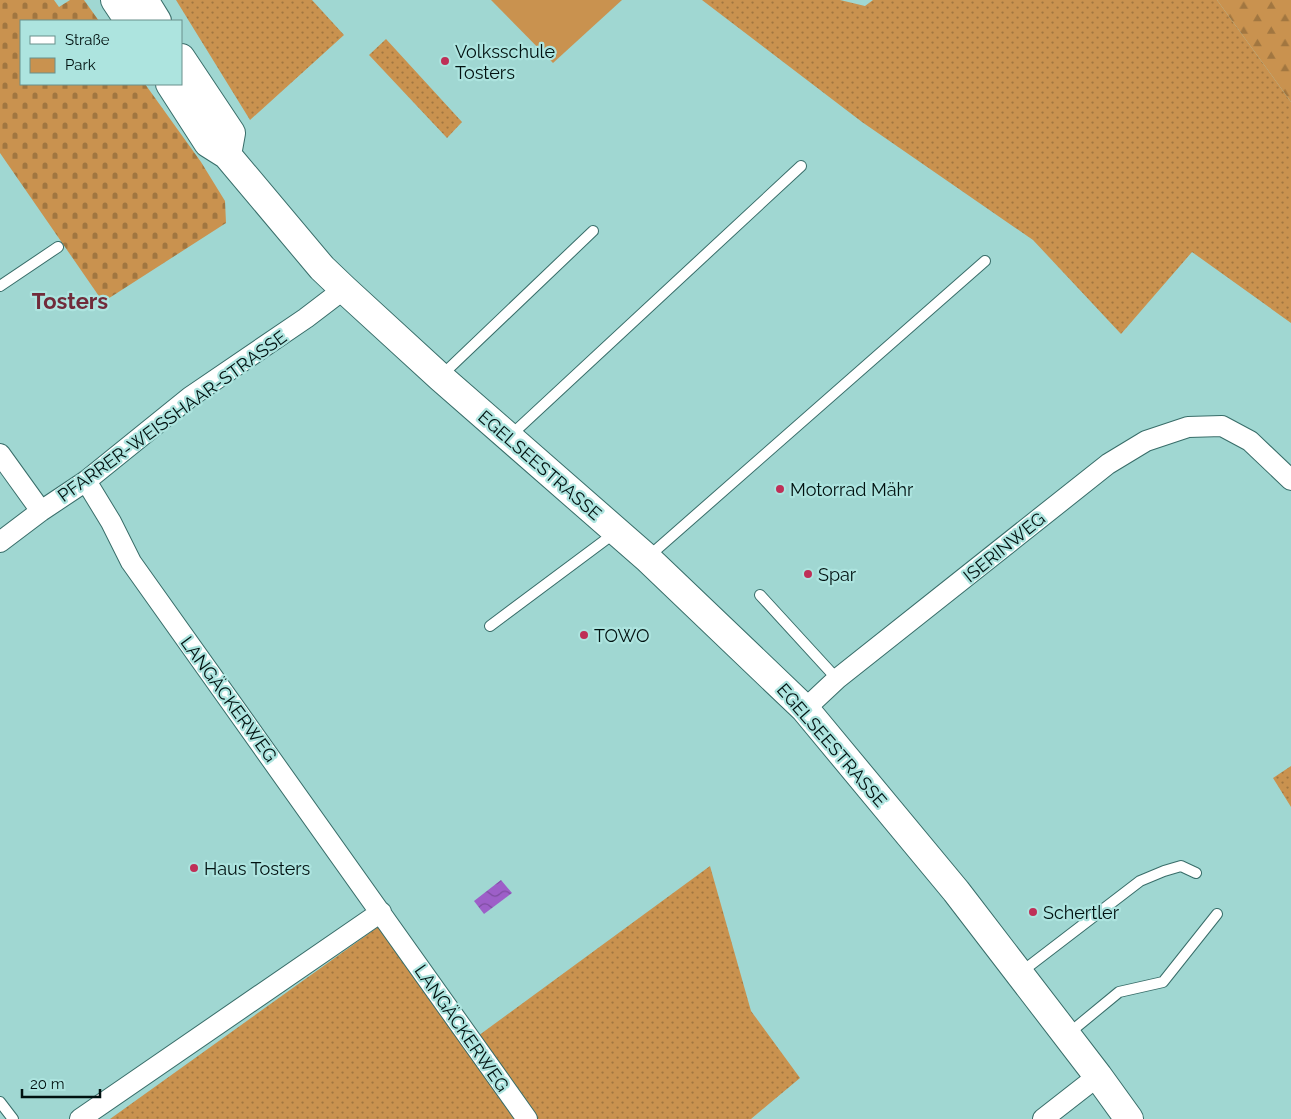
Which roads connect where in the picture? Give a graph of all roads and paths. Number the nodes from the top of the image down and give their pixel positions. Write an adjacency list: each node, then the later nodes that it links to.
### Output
1 (144, 0): 2 (main road)
2 (156, 20)
3 (182, 60): 5 (main road)
4 (171, 85): 5 (main road, EGELSEESTRASSE)
5 (227, 155): 11 (main road, EGELSEESTRASSE)
6 (801, 166): 13 (lane)
7 (593, 231): 12 (lane)
8 (58, 247): 10 (lane)
9 (985, 261): 20 (lane)
10 (0, 286)
11 (344, 289): 12 (main road, EGELSEESTRASSE); 16 (street, PFARRER-WEISSHAAR-STRASSE)
12 (440, 377): 13 (main road, EGELSEESTRASSE)
13 (509, 437): 18 (main road, EGELSEESTRASSE)
14 (0, 454): 17 (street)
15 (1291, 480): 23 (street, ISERINWEG)
16 (86, 481): 17 (street, PFARRER-WEISSHAAR-STRASSE); 26 (street, LANGÄCKERWEG)
17 (41, 511): 19 (street, PFARRER-WEISSHAAR-STRASSE)
18 (617, 532): 20 (main road, EGELSEESTRASSE); 22 (lane)
19 (0, 542)
20 (647, 558): 24 (main road, EGELSEESTRASSE)
21 (760, 596): 23 (lane)
22 (490, 626)
23 (837, 680): 24 (street, ISERINWEG)
24 (805, 709): 28 (main road, EGELSEESTRASSE)
25 (1196, 873): 28 (lane)
26 (381, 912): 33 (street); 34 (street, LANGÄCKERWEG)
27 (1217, 914): 29 (lane)
28 (1020, 974): 29 (main road, EGELSEESTRASSE)
29 (1067, 1035): 30 (main road, EGELSEESTRASSE)
30 (1098, 1076): 35 (street); 36 (main road, EGELSEESTRASSE)
31 (0, 1102): 32 (lane)
32 (13, 1119)
33 (80, 1119)
34 (526, 1119)
35 (1043, 1119)
36 (1129, 1119)

